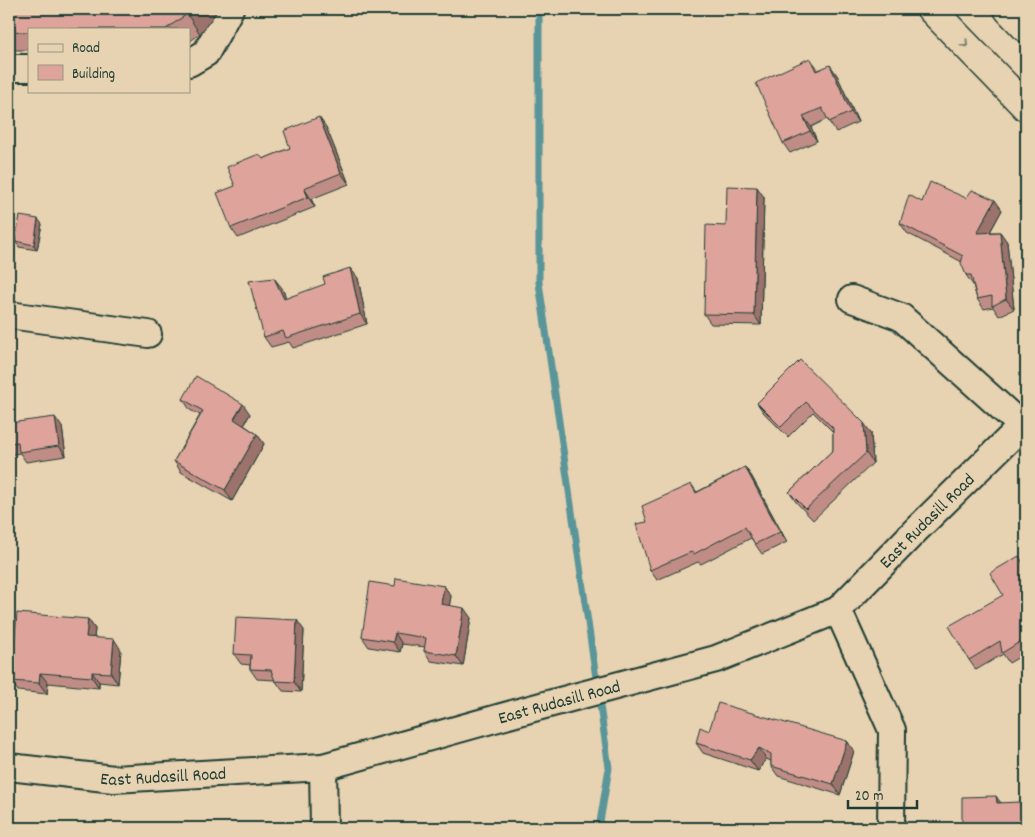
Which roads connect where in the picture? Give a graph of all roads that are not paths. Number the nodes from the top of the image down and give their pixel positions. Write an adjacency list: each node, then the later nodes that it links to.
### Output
1 (230, 9): 5 (street)
2 (931, 9): 8 (main road, one-way to 8)
3 (1008, 9): 4 (main road)
4 (1026, 28)
5 (190, 62)
6 (9, 68): 7 (street)
7 (28, 68)
8 (1026, 107)
9 (852, 299): 12 (street)
10 (9, 315): 11 (street)
11 (148, 334)
12 (1024, 424): 13 (street, East Rudasill Road)
13 (838, 610): 14 (street, East Rudasill Road); 17 (street)
14 (323, 767): 15 (street, East Rudasill Road); 16 (street)
15 (9, 768)
16 (324, 828)
17 (891, 828)

